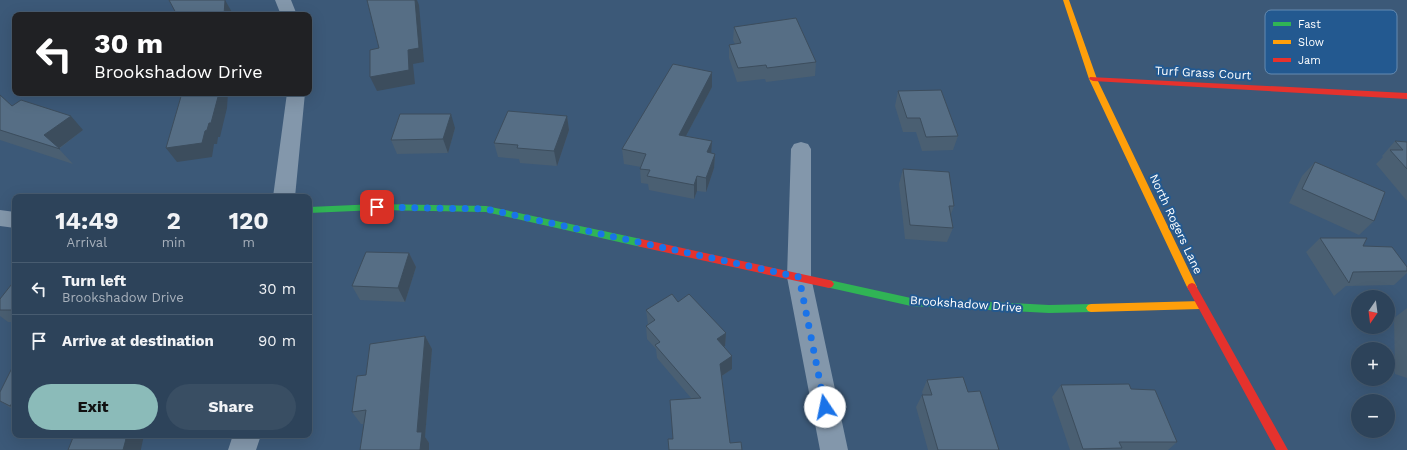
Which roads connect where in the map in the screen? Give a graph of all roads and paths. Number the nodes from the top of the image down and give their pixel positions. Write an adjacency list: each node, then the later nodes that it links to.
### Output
1 (283, 0): 3 (street)
2 (1066, 0): 4 (street, North Rogers Lane)
3 (288, 12)
4 (1093, 79): 6 (street, Turf Grass Court); 13 (street, North Rogers Lane)
5 (296, 96): 8 (street)
6 (1407, 96)
7 (801, 149): 12 (street)
8 (284, 194)
9 (312, 210): 12 (street, Brookshadow Drive)
10 (0, 218): 11 (street)
11 (12, 220)
12 (799, 277): 13 (street, Brookshadow Drive); 16 (street)
13 (1201, 305): 17 (street, North Rogers Lane)
14 (246, 438): 15 (street)
15 (242, 450)
16 (834, 450)
17 (1282, 450)

